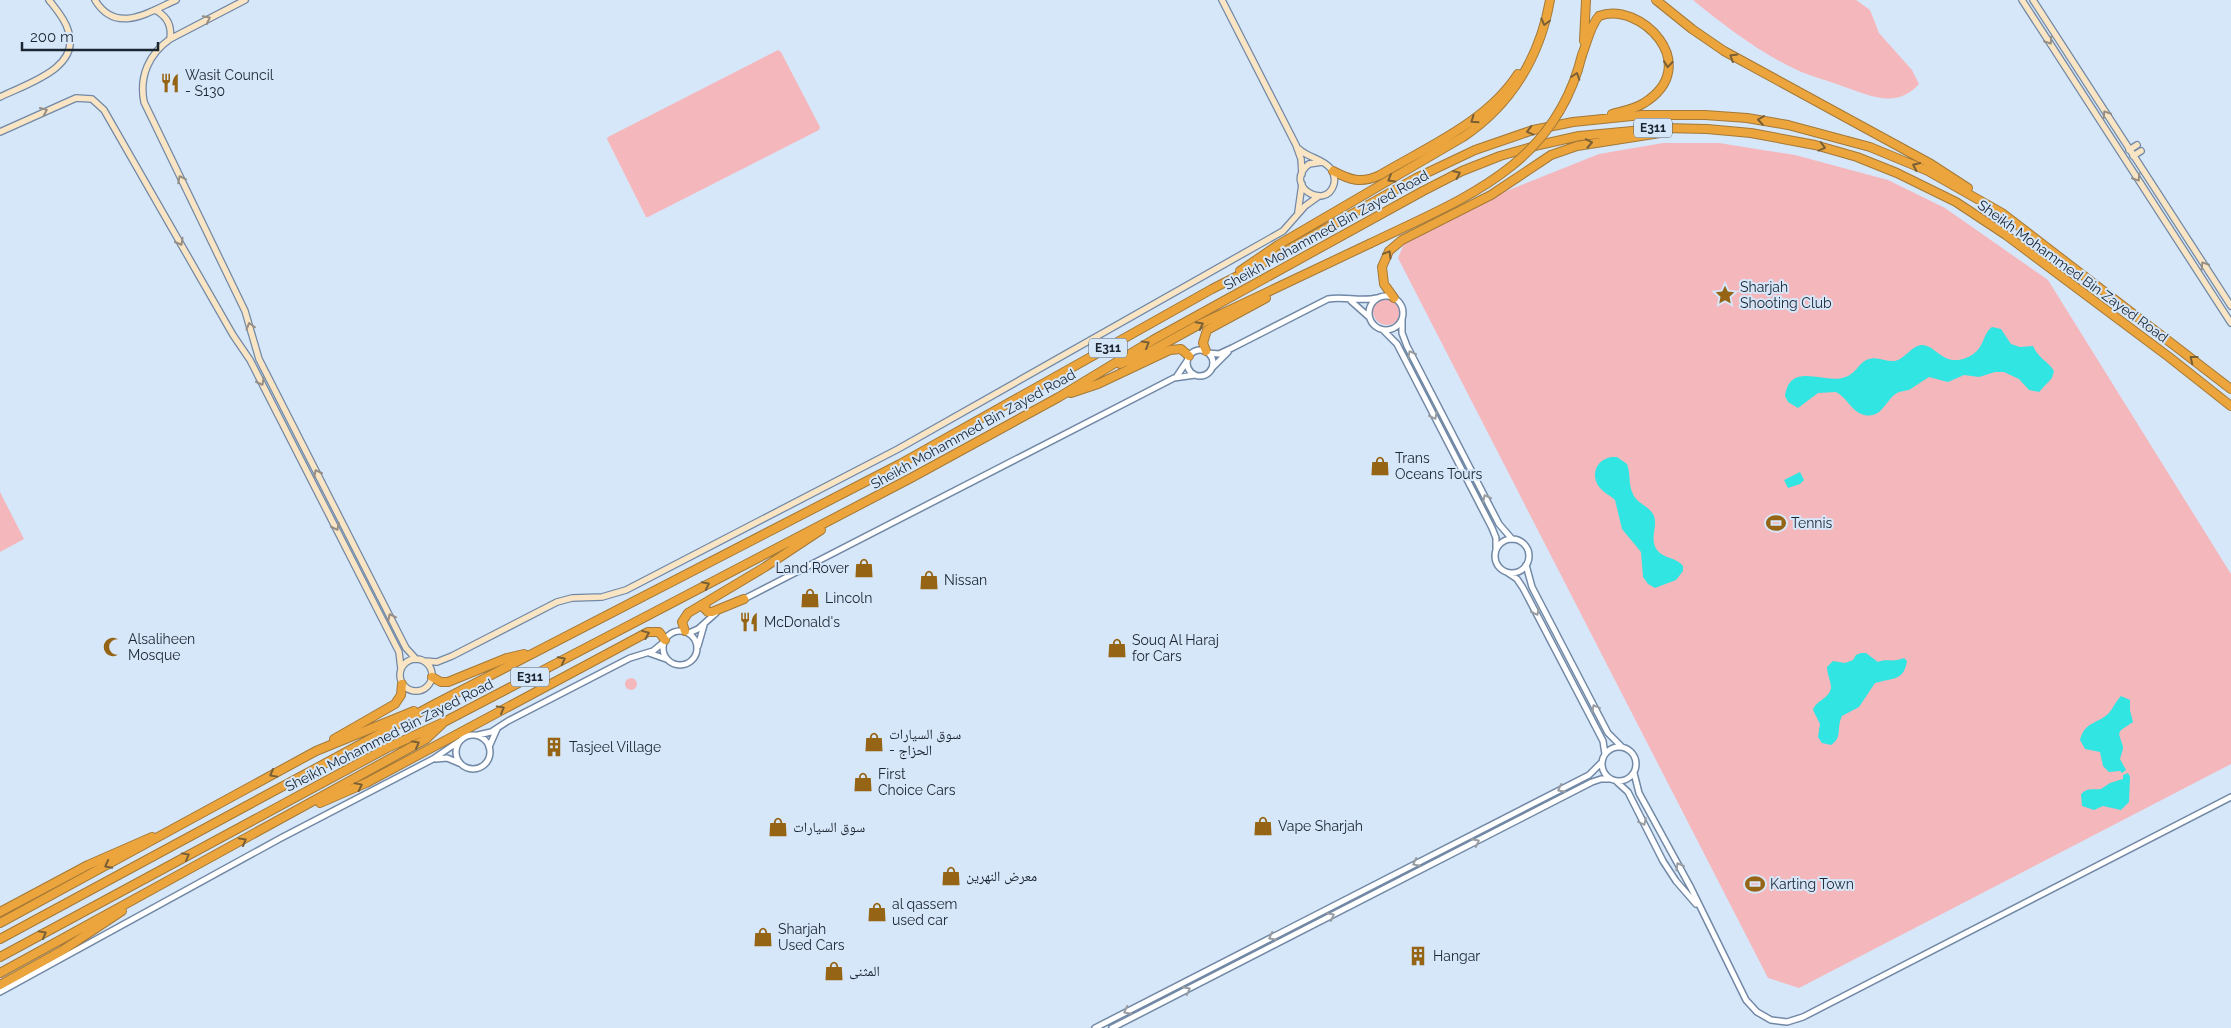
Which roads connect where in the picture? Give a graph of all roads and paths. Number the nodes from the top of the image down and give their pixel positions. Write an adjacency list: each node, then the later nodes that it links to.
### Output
1 (49, 0): 17 (main road)
2 (95, 0): 12 (main road)
3 (176, 0): 12 (main road)
4 (244, 0): 14 (main road, one-way to 4)
5 (1222, 0): 21 (main road)
6 (1550, 0): 15 (highway, one-way to 15)
7 (1586, 0): 16 (highway)
8 (1656, 0): 30 (highway, one-way to 8)
9 (2022, 0): 40 (main road, one-way to 40)
10 (2034, 0): 24 (main road, one-way to 10)
11 (1621, 5): 16 (highway)
12 (155, 10): 14 (main road)
13 (1659, 26): 18 (highway, one-way to 18)
14 (170, 39): 58 (main road, one-way to 14)
15 (1538, 43): 26 (highway, one-way to 26); 33 (highway, one-way to 33)
16 (1582, 55): 32 (highway, one-way to 16, bridge)
17 (0, 97)
18 (1594, 119): 30 (highway, Sheikh Mohammed Bin Zayed Road / E311, one-way to 18); 33 (highway, Sheikh Mohammed Bin Zayed Road / E311, one-way to 33)
19 (1686, 128): 35 (highway, one-way to 19); 45 (highway, Sheikh Mohammed Bin Zayed Road / E311, one-way to 19); 51 (highway, Sheikh Mohammed Bin Zayed Road / E311, one-way to 51)
20 (0, 132): 57 (main road, one-way to 57)
21 (1296, 145): 25 (main road); 27 (main road)
22 (2137, 145): 24 (main road)
23 (2141, 151): 24 (main road)
24 (2131, 153): 37 (main road, one-way to 24)
25 (1322, 162): 26 (main road); 27 (main road)
26 (1333, 171): 29 (main road)
27 (1302, 174): 28 (main road)
28 (1302, 184): 29 (main road); 31 (main road)
29 (1319, 196): 31 (main road)
30 (2002, 213): 49 (highway, Sheikh Mohammed Bin Zayed Road / E311, one-way to 30)
31 (1298, 214): 67 (main road)
32 (1286, 283): 43 (highway); 45 (highway, one-way to 32)
33 (1212, 289): 65 (highway, Sheikh Mohammed Bin Zayed Road / E311)
34 (1377, 298): 35 (street); 36 (street); 38 (street)
35 (1394, 298): 39 (street)
36 (1348, 299): 38 (street); 42 (street)
37 (2231, 306)
38 (1369, 317): 41 (street)
39 (1402, 318): 41 (street); 53 (street, one-way to 39)
40 (2231, 323)
41 (1383, 330): 54 (street, one-way to 54)
42 (1232, 348): 43 (street); 46 (street)
43 (1207, 352): 44 (street); 46 (street)
44 (1189, 358): 47 (street); 48 (street); 50 (highway)
45 (1108, 367): 50 (highway, Sheikh Mohammed Bin Zayed Road / E311)
46 (1213, 367): 47 (street)
47 (1196, 375): 48 (street)
48 (1174, 378): 59 (street)
49 (2231, 388)
50 (1060, 396): 52 (highway, Sheikh Mohammed Bin Zayed Road / E311)
51 (2231, 406)
52 (846, 513): 60 (highway); 75 (highway, Sheikh Mohammed Bin Zayed Road / E311, one-way to 52)
53 (1512, 539): 54 (street); 55 (street)
54 (1496, 549): 56 (street)
55 (1526, 565): 56 (street); 80 (street, one-way to 55)
56 (1508, 573): 82 (street, one-way to 82)
57 (366, 586): 58 (main road); 71 (main road)
58 (381, 596): 68 (main road, one-way to 58)
59 (744, 599): 60 (highway); 61 (street)
60 (707, 602): 62 (highway)
61 (706, 623): 62 (street); 64 (street)
62 (687, 632): 63 (street); 64 (street)
63 (665, 641): 66 (street); 69 (street); 90 (highway, one-way to 63)
64 (698, 648): 69 (street)
65 (533, 652): 72 (highway); 74 (highway, Sheikh Mohammed Bin Zayed Road / E311)
66 (648, 652): 69 (street); 76 (street)
67 (450, 657): 70 (main road); 72 (main road)
68 (416, 659): 70 (main road); 71 (main road)
69 (668, 659)
70 (424, 661): 72 (main road)
71 (401, 669): 73 (main road)
72 (432, 676): 73 (main road)
73 (402, 684): 81 (highway)
74 (434, 704): 81 (highway); 96 (highway, Sheikh Mohammed Bin Zayed Road / E311)
75 (444, 722): 90 (highway, one-way to 75); 97 (highway, Sheikh Mohammed Bin Zayed Road / E311, one-way to 75)
76 (497, 728): 77 (street); 79 (street)
77 (478, 736): 78 (street); 79 (street)
78 (458, 742): 83 (street); 84 (street)
79 (489, 747): 84 (street)
80 (1622, 747): 82 (street); 86 (street)
81 (316, 751): 91 (highway, one-way to 91)
82 (1604, 754): 85 (street)
83 (433, 759): 84 (street); 100 (street)
84 (460, 763)
85 (1601, 763): 87 (street); 101 (street, one-way to 101)
86 (1634, 773): 88 (street); 93 (street, one-way to 86)
87 (1610, 779): 88 (street); 102 (street, one-way to 87)
88 (1617, 782): 93 (street, one-way to 93)
89 (2231, 797): 93 (street)
90 (297, 811): 92 (highway, one-way to 90)
91 (166, 832): 94 (highway); 95 (highway, one-way to 95)
92 (150, 892): 98 (highway); 99 (highway)
93 (1700, 910)
94 (0, 912)
95 (0, 923)
96 (0, 939)
97 (0, 957)
98 (0, 973)
99 (0, 986)
100 (0, 992)
101 (1095, 1028)
102 (1112, 1028)

